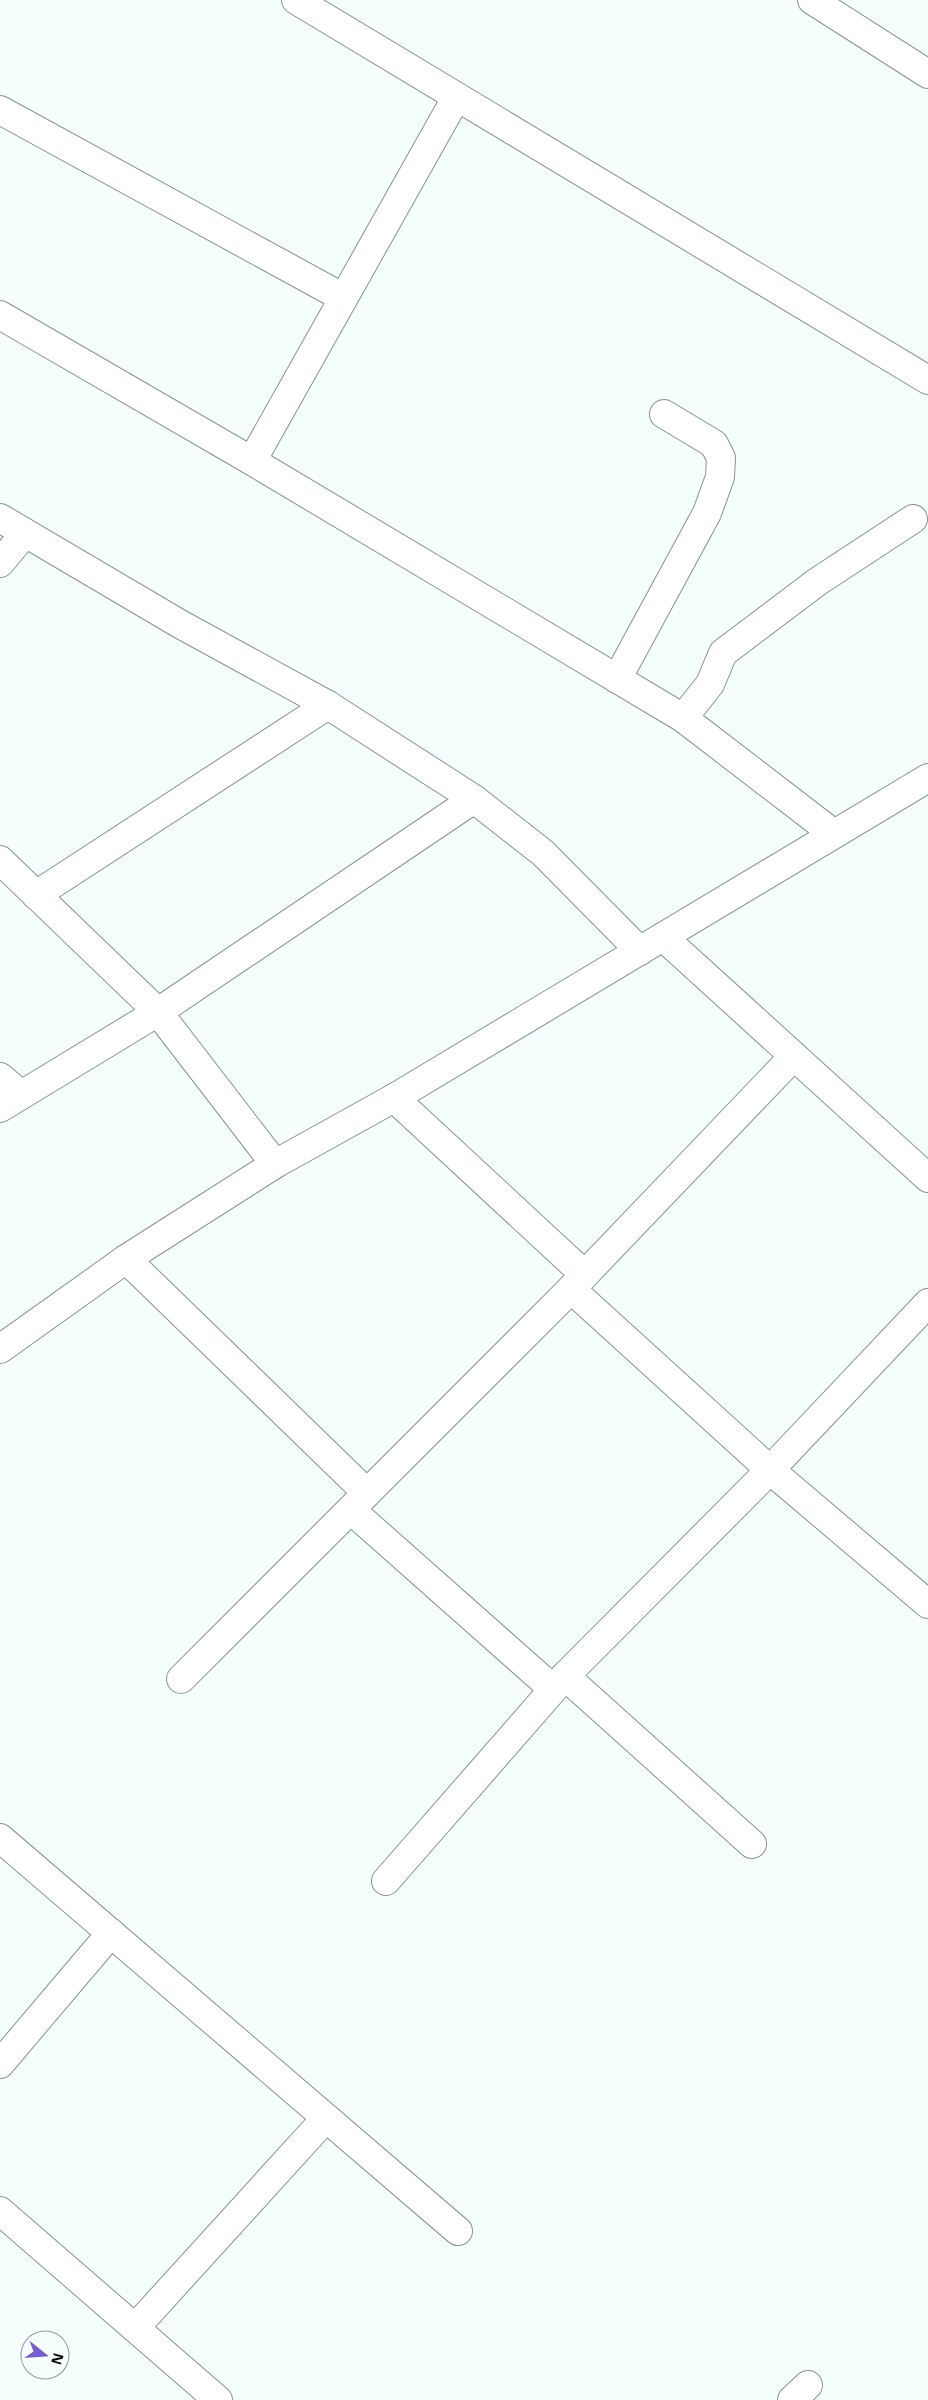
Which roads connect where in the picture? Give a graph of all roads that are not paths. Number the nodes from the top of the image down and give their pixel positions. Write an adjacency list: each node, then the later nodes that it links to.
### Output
1 (296, 0): 4 (street)
2 (816, 1): 3 (street)
3 (928, 74)
4 (456, 98): 6 (street); 8 (street)
5 (0, 110): 6 (street)
6 (342, 297): 10 (street)
7 (0, 315): 10 (street)
8 (928, 380)
9 (664, 414): 15 (street)
10 (252, 460): 15 (street)
11 (0, 518): 13 (street)
12 (913, 519): 17 (street)
13 (25, 533): 14 (street); 16 (street)
14 (0, 563)
15 (617, 679): 17 (street)
16 (328, 705): 19 (street); 22 (street)
17 (683, 718): 20 (street)
18 (928, 778): 20 (street)
19 (474, 799): 24 (street); 25 (street)
20 (834, 834): 23 (street)
21 (0, 860): 22 (street)
22 (36, 895): 25 (street)
23 (663, 937): 24 (street); 26 (street)
24 (640, 951): 28 (street)
25 (158, 1012): 29 (street); 30 (street)
26 (794, 1056): 31 (street); 33 (street)
27 (0, 1077): 29 (street)
28 (394, 1098): 30 (street); 33 (street)
29 (11, 1102)
30 (275, 1164): 32 (street)
31 (928, 1178)
32 (126, 1258): 35 (street); 37 (street)
33 (578, 1282): 36 (street); 37 (street)
34 (928, 1302): 36 (street)
35 (0, 1349)
36 (770, 1470): 38 (street); 40 (street)
37 (359, 1502): 39 (street); 40 (street)
38 (928, 1604)
39 (181, 1679)
40 (559, 1682): 42 (street); 43 (street)
41 (0, 1838): 44 (street)
42 (752, 1844)
43 (386, 1881)
44 (111, 1934): 45 (street); 46 (street)
45 (0, 2064)
46 (326, 2118): 48 (street); 49 (street)
47 (0, 2211): 49 (street)
48 (458, 2231)
49 (135, 2328): 50 (street)
50 (218, 2400)

